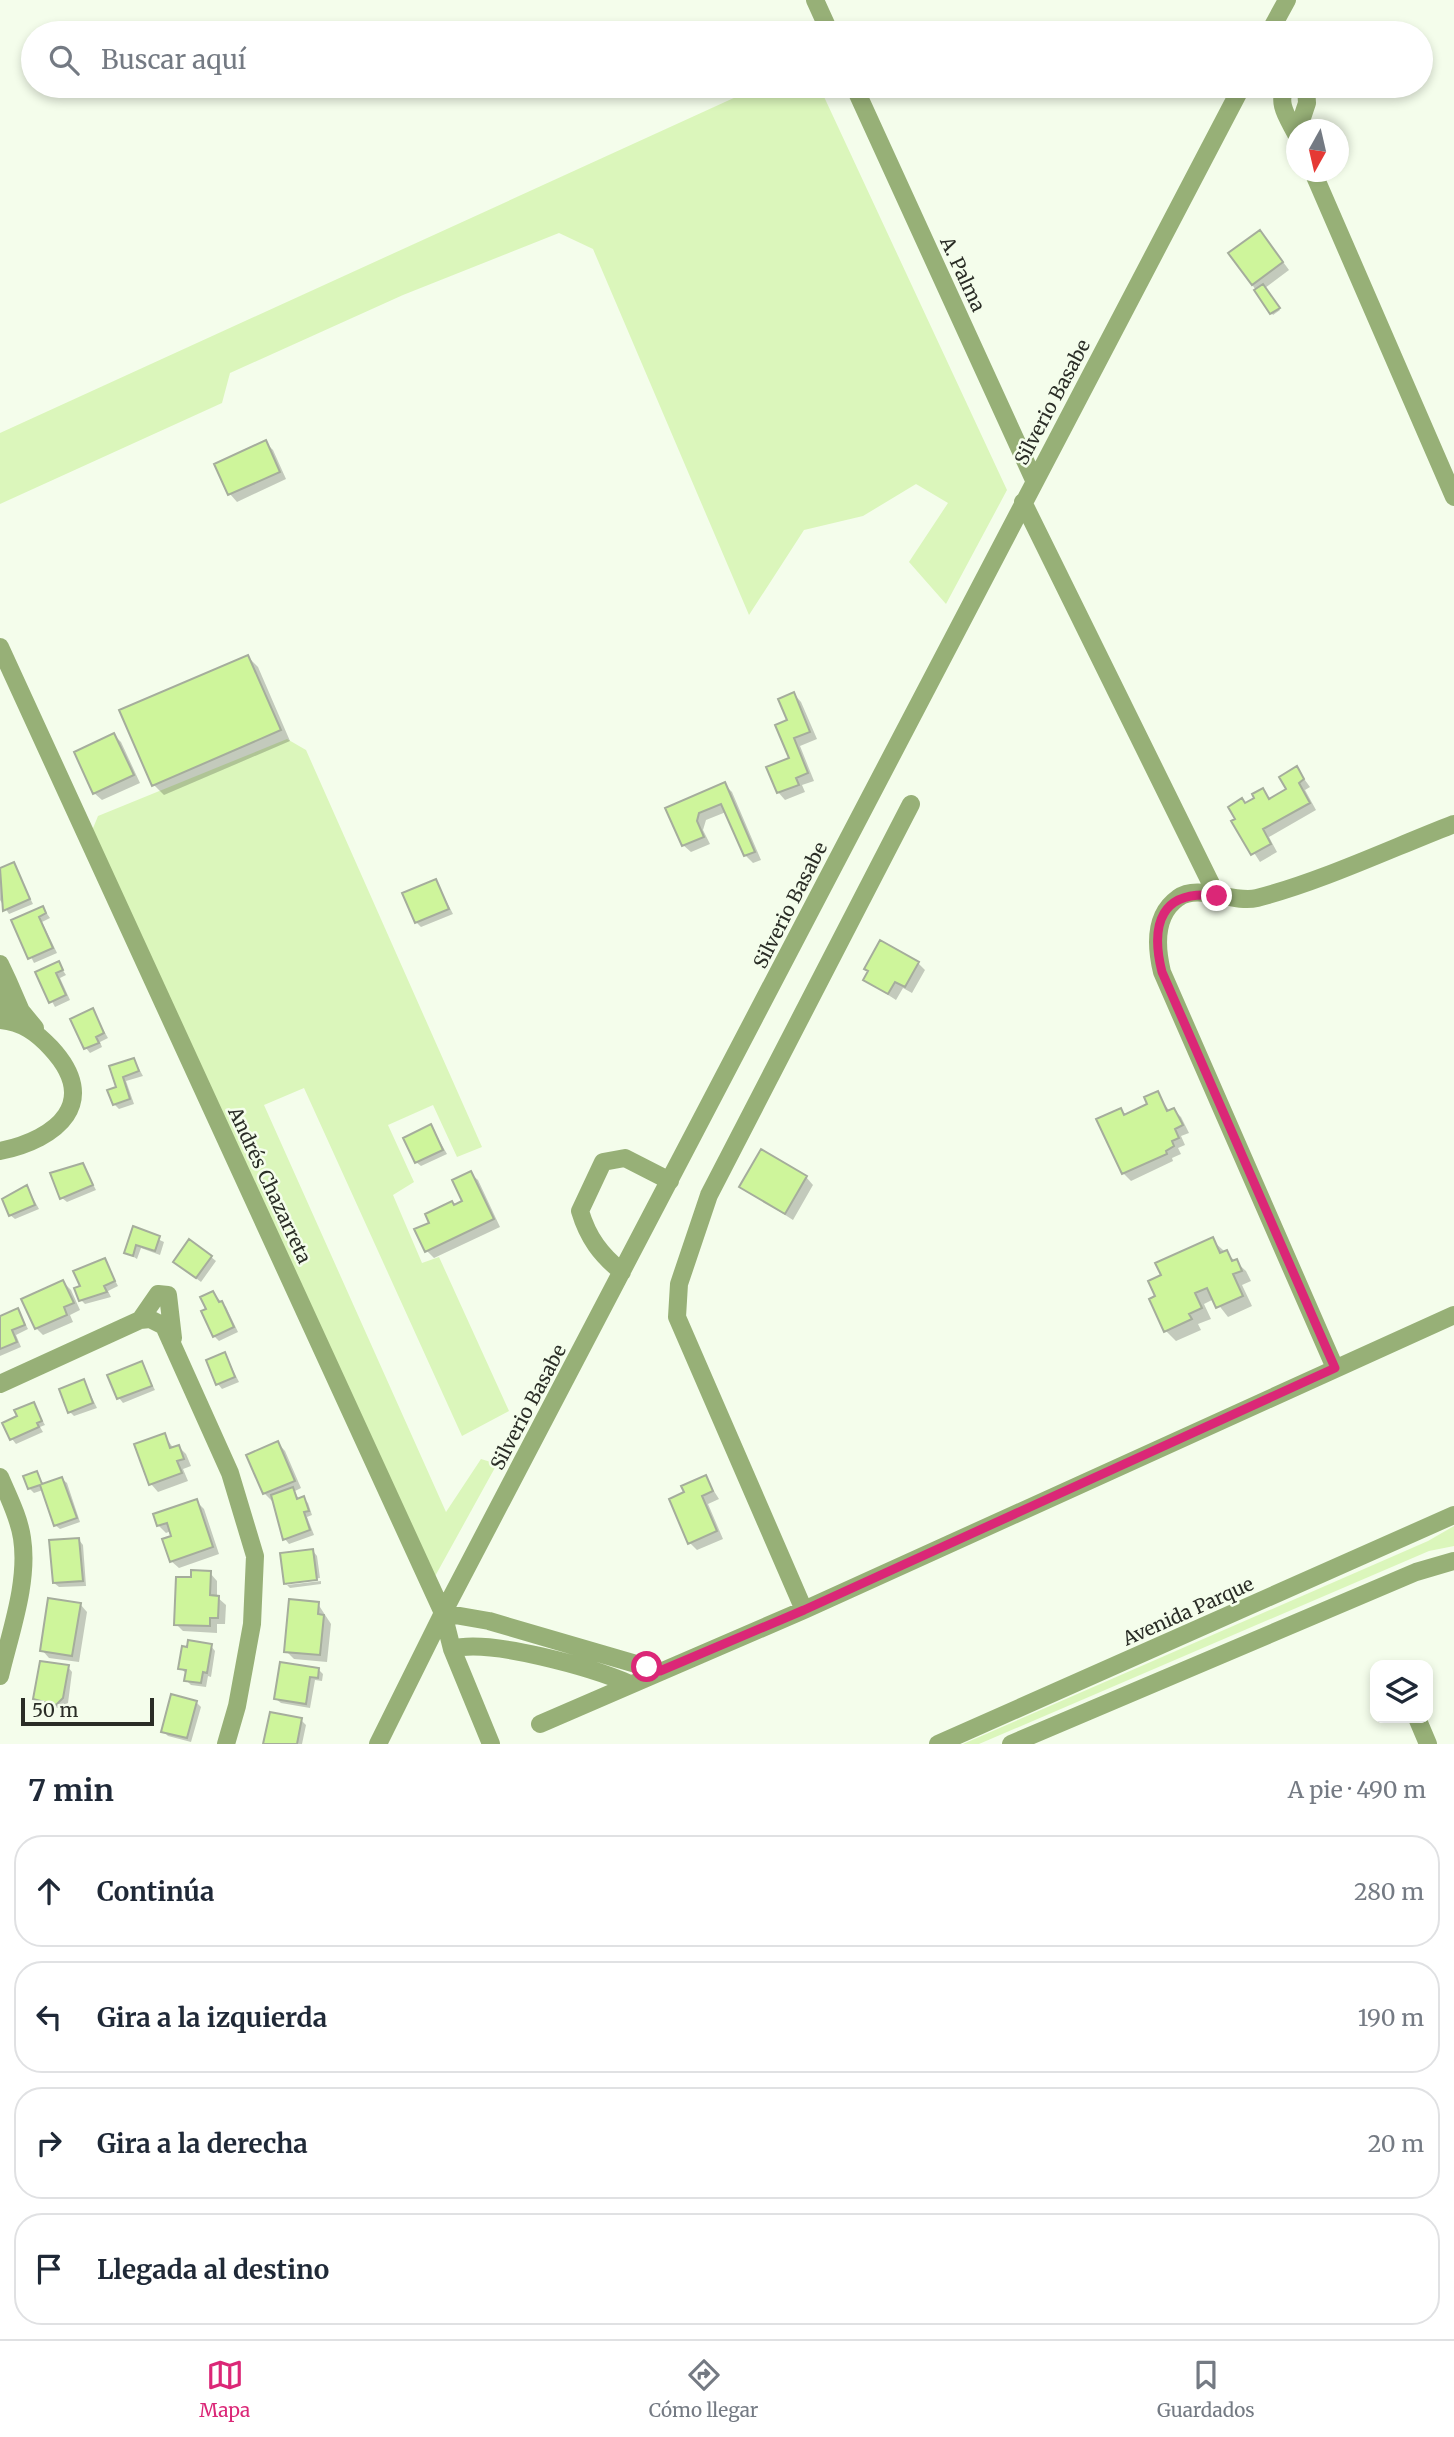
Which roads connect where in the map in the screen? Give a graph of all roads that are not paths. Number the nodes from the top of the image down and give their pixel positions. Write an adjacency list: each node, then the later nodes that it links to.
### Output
1 (815, 0): 3 (street)
2 (1287, 0): 4 (street)
3 (825, 21)
4 (1276, 21)
5 (859, 98): 12 (street, A. Palma)
6 (1236, 98): 12 (street, Silverio Basabe)
7 (1281, 98): 9 (street)
8 (1307, 98): 10 (street)
9 (1290, 119)
10 (1301, 119)
11 (1317, 182): 13 (street)
12 (1034, 480): 14 (street, Silverio Basabe)
13 (1454, 497)
14 (1023, 502): 18 (street); 24 (street, Silverio Basabe)
15 (0, 647): 35 (street, Andrés Chazarreta)
16 (911, 804): 34 (street)
17 (1454, 824): 18 (street)
18 (1217, 896): 29 (street)
19 (0, 964): 20 (street)
20 (8, 981): 21 (street); 22 (street)
21 (1, 1020): 22 (street)
22 (41, 1037): 23 (street)
23 (0, 1154)
24 (670, 1181): 25 (street, Silverio Basabe); 25 (street)
25 (622, 1272): 35 (street, Silverio Basabe)
26 (1454, 1314): 29 (street)
27 (140, 1320): 28 (street); 28 (street); 30 (street)
28 (174, 1345): 42 (street)
29 (1335, 1368): 34 (street)
30 (0, 1384)
31 (0, 1477): 38 (street)
32 (1454, 1515): 45 (street, Avenida Parque)
33 (1454, 1561): 46 (street)
34 (804, 1610): 37 (street)
35 (443, 1613): 36 (street, Andrés Chazarreta); 37 (street); 43 (street, Silverio Basabe)
36 (452, 1649): 39 (street); 44 (street, Andrés Chazarreta)
37 (660, 1671): 39 (street)
38 (0, 1676)
39 (631, 1684): 41 (street)
40 (1419, 1723): 47 (street)
41 (540, 1724)
42 (226, 1744)
43 (378, 1744)
44 (491, 1744)
45 (938, 1744)
46 (1011, 1744)
47 (1428, 1744)

